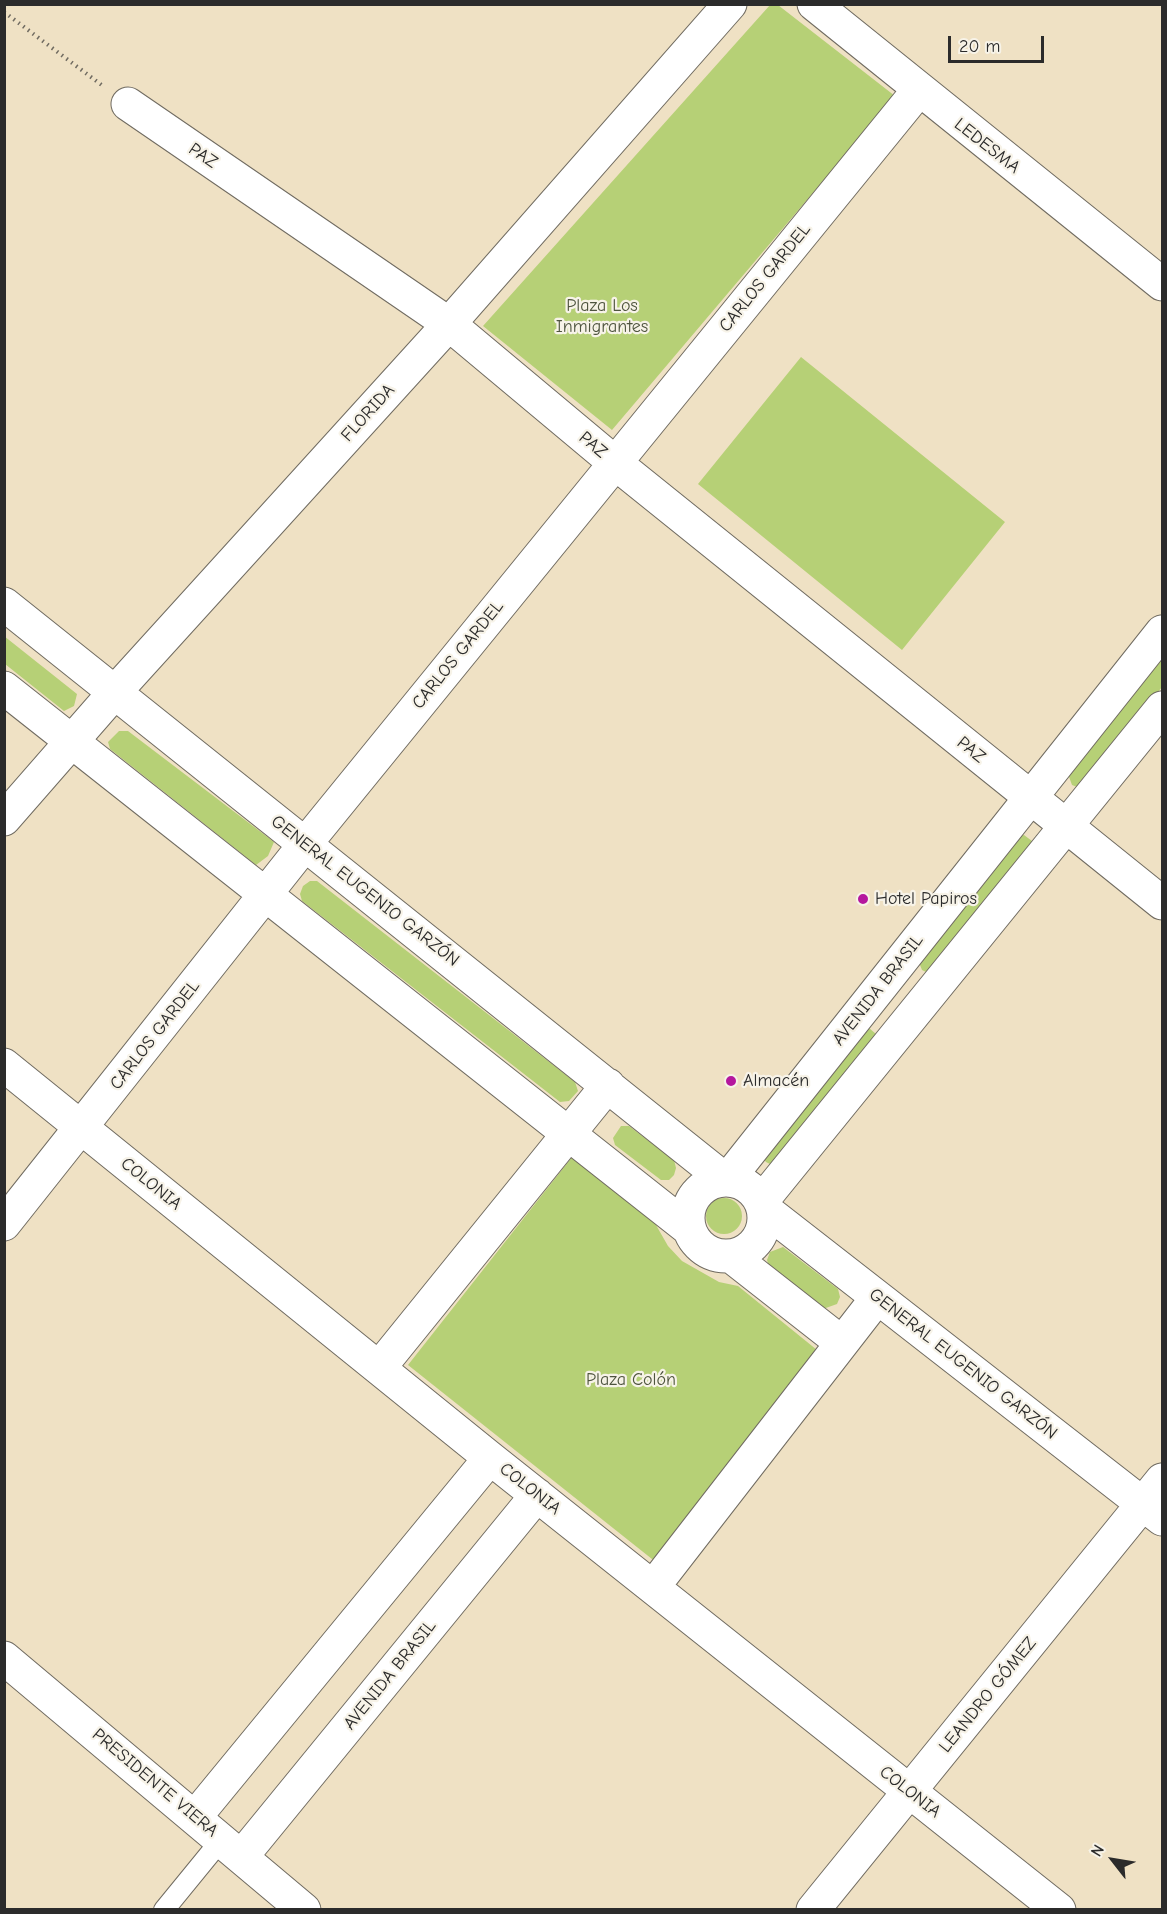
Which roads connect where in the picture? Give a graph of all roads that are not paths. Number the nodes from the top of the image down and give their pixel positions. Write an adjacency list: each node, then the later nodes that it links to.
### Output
1 (814, 4): 3 (street, LEDESMA)
2 (724, 6): 6 (street, FLORIDA)
3 (918, 91): 5 (street, LEDESMA); 7 (street, CARLOS GARDEL)
4 (128, 104): 6 (street, PAZ)
5 (1162, 284)
6 (449, 324): 7 (street, PAZ); 11 (street, FLORIDA)
7 (614, 462): 14 (street, PAZ); 17 (street, CARLOS GARDEL)
8 (4, 604): 11 (street, GENERAL EUGENIO GARZÓN)
9 (1162, 632): 14 (street, AVENIDA BRASIL)
10 (4, 688): 13 (street)
11 (114, 693): 13 (street, FLORIDA); 17 (street, GENERAL EUGENIO GARZÓN)
12 (1162, 708): 16 (street)
13 (72, 741): 15 (street, FLORIDA); 18 (street)
14 (1030, 798): 16 (street, PAZ); 24 (street, AVENIDA BRASIL)
15 (4, 819)
16 (1066, 827): 19 (street, PAZ); 25 (street)
17 (306, 843): 18 (street, CARLOS GARDEL); 21 (street, GENERAL EUGENIO GARZÓN)
18 (266, 897): 22 (street, CARLOS GARDEL); 23 (street)
19 (1162, 903)
20 (4, 1065): 22 (street, COLONIA)
21 (608, 1085): 23 (street); 24 (street, GENERAL EUGENIO GARZÓN)
22 (82, 1128): 26 (street, CARLOS GARDEL); 31 (street, COLONIA)
23 (569, 1133): 27 (street); 31 (street)
24 (726, 1179): 25 (street); 27 (street)
25 (762, 1205): 28 (street); 29 (street, GENERAL EUGENIO GARZÓN)
26 (4, 1224)
27 (689, 1229): 28 (street)
28 (731, 1256): 30 (street)
29 (877, 1298): 30 (street); 34 (street, GENERAL EUGENIO GARZÓN)
30 (842, 1343): 35 (street)
31 (379, 1368): 32 (street, COLONIA)
32 (490, 1458): 33 (street, COLONIA); 38 (street)
33 (537, 1495): 35 (street, COLONIA); 39 (street, AVENIDA BRASIL)
34 (1156, 1501): 37 (street, LEANDRO GÓMEZ)
35 (652, 1587): 37 (street, COLONIA)
36 (4, 1658): 38 (street, PRESIDENTE VIERA)
37 (909, 1791): 42 (street, LEANDRO GÓMEZ); 43 (street, COLONIA)
38 (195, 1817): 39 (street, PRESIDENTE VIERA)
39 (232, 1847): 40 (lane); 41 (street, PRESIDENTE VIERA)
40 (164, 1910)
41 (304, 1910)
42 (813, 1910)
43 (1059, 1910)

